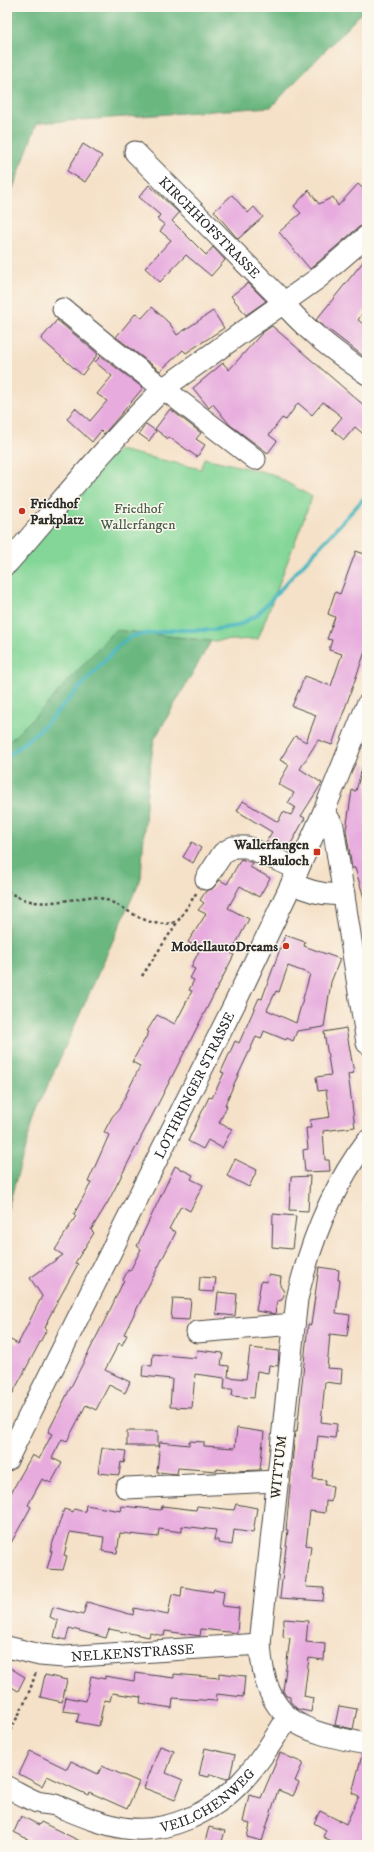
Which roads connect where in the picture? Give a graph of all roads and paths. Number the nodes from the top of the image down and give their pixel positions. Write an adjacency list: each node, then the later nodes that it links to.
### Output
1 (135, 152): 3 (street, KIRCHHOFSTRASSE)
2 (367, 236): 3 (street)
3 (283, 304): 5 (street, KIRCHHOFSTRASSE); 6 (street)
4 (63, 309): 6 (street)
5 (367, 374)
6 (164, 388): 7 (street); 8 (street)
7 (255, 459)
8 (7, 564)
9 (367, 705): 10 (street, LOTHRINGER STRASSE)
10 (358, 753): 11 (street, LOTHRINGER STRASSE)
11 (324, 811): 12 (street, LOTHRINGER STRASSE); 15 (street)
12 (295, 876): 13 (street); 15 (street); 22 (street, LOTHRINGER STRASSE)
13 (206, 879): 16 (path)
14 (7, 891): 16 (path)
15 (344, 894): 18 (street)
16 (178, 921): 17 (path)
17 (142, 976)
18 (367, 1043)
19 (367, 1141): 20 (street, WITTUM)
20 (294, 1324): 21 (street); 23 (street, WITTUM)
21 (197, 1332)
22 (7, 1460)
23 (277, 1482): 24 (street); 25 (street, WITTUM)
24 (126, 1488)
25 (260, 1644): 27 (street, NELKENSTRASSE); 28 (street, WITTUM)
26 (7, 1647): 27 (street, NELKENSTRASSE)
27 (40, 1655): 29 (path)
28 (288, 1717): 30 (street, WITTUM); 31 (street, VEILCHENWEG)
29 (7, 1736)
30 (367, 1744)
31 (7, 1787)

